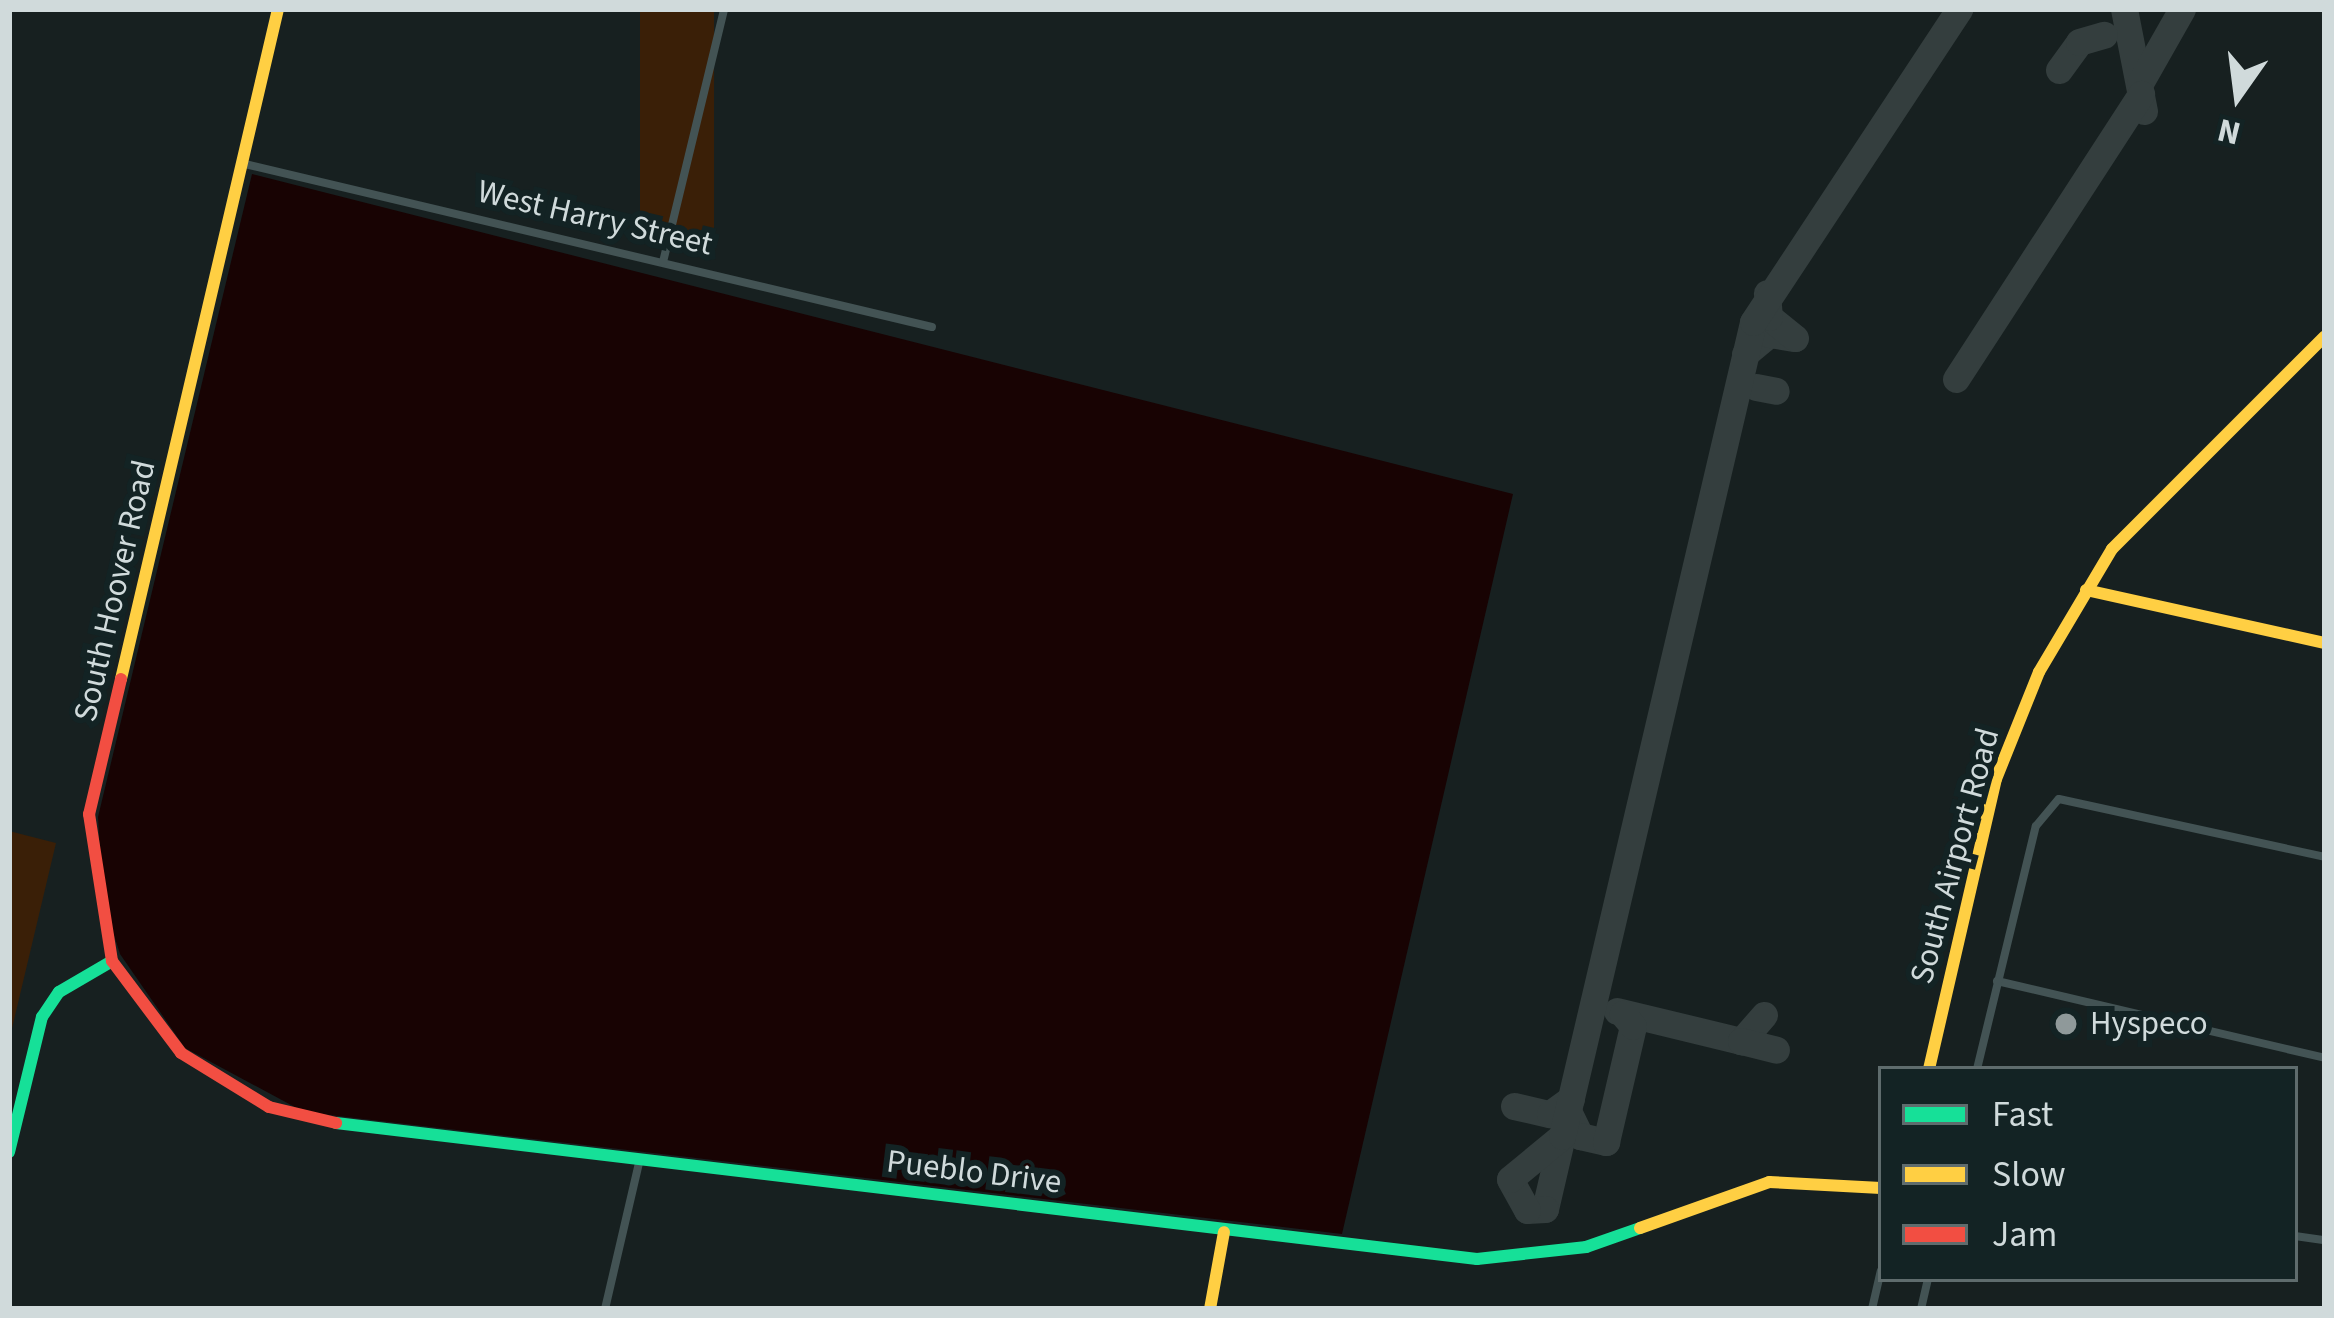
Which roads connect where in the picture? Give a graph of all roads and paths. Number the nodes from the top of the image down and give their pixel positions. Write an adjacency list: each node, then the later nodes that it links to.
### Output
1 (278, 9): 3 (street, South Hoover Road)
2 (724, 9): 4 (street)
3 (245, 164): 4 (street, West Harry Street); 10 (street, South Hoover Road)
4 (663, 262): 5 (street, West Harry Street)
5 (932, 327)
6 (2325, 336): 7 (street, South Airport Road)
7 (2086, 590): 8 (street); 13 (street, South Airport Road)
8 (2325, 643)
9 (2325, 857): 11 (street)
10 (112, 961): 15 (street); 16 (street, Pueblo Drive)
11 (1997, 981): 12 (street); 14 (street)
12 (2325, 1058)
13 (1930, 1066)
14 (1977, 1066)
15 (9, 1152)
16 (640, 1159): 18 (street, Pueblo Drive); 19 (street)
17 (1878, 1188): 18 (street, Pueblo Drive)
18 (1224, 1232): 20 (street)
19 (605, 1309)
20 (1210, 1309)

